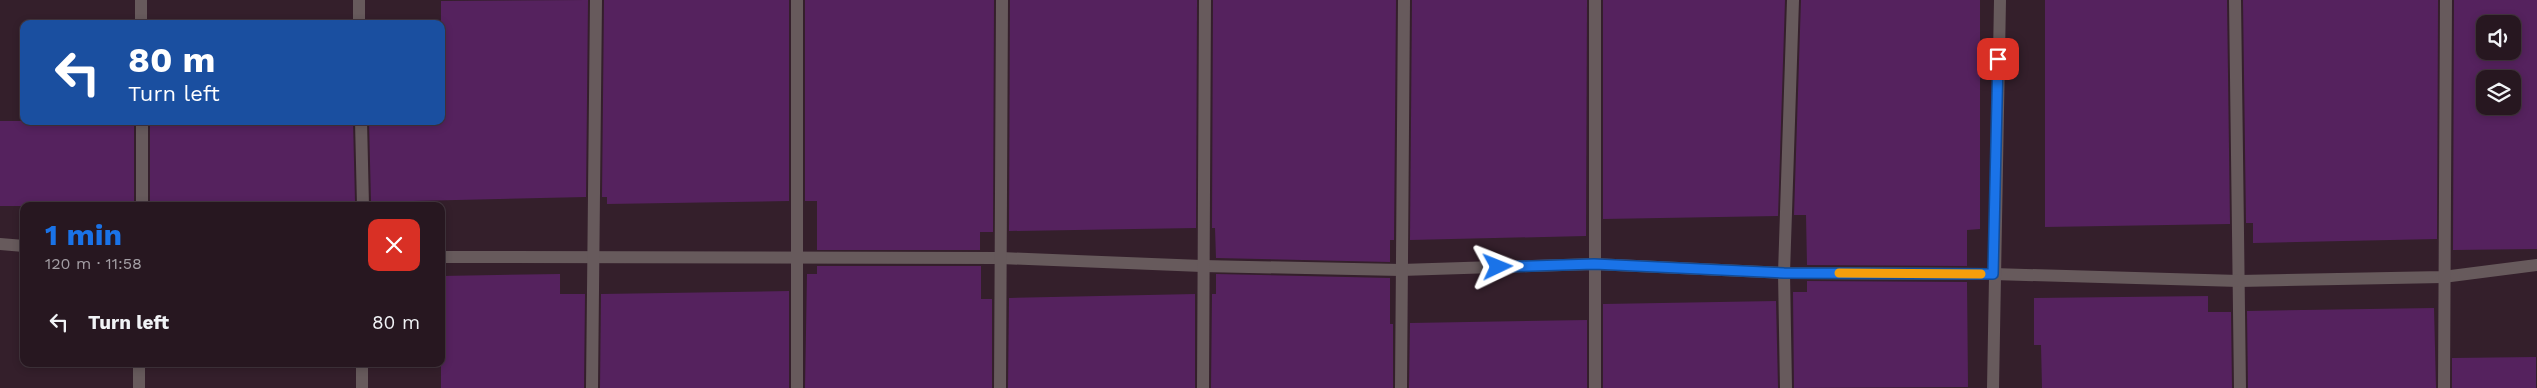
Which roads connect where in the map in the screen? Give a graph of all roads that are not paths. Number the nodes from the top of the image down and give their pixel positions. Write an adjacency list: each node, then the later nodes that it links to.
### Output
1 (141, 0): 13 (street)
2 (359, 0): 14 (street)
3 (596, 0): 23 (street)
4 (798, 0): 22 (street)
5 (1002, 0): 24 (street)
6 (1205, 0): 27 (street)
7 (1404, 0): 28 (street)
8 (1595, 0): 25 (street)
9 (1793, 0): 29 (street)
10 (2000, 0): 30 (street)
11 (2235, 0): 32 (street)
12 (2446, 0): 31 (street)
13 (142, 20)
14 (360, 20)
15 (142, 125): 17 (street)
16 (361, 125): 18 (street)
17 (142, 202)
18 (363, 202)
19 (0, 244): 20 (street)
20 (20, 246)
21 (445, 257): 23 (street)
22 (796, 257): 23 (street); 24 (street); 38 (street)
23 (593, 258): 37 (street)
24 (1001, 258): 27 (street); 39 (street)
25 (1594, 264): 28 (street); 29 (street); 42 (street)
26 (2537, 264): 31 (street)
27 (1202, 266): 28 (street); 40 (street)
28 (1401, 270): 41 (street)
29 (1784, 273): 30 (street); 43 (street)
30 (1993, 274): 32 (street); 44 (street)
31 (2443, 277): 32 (street); 46 (street)
32 (2239, 281): 45 (street)
33 (140, 367): 35 (street)
34 (362, 367): 36 (street)
35 (139, 388)
36 (362, 388)
37 (592, 388)
38 (797, 388)
39 (1000, 388)
40 (1203, 388)
41 (1401, 388)
42 (1595, 388)
43 (1786, 388)
44 (1993, 388)
45 (2240, 388)
46 (2444, 388)

